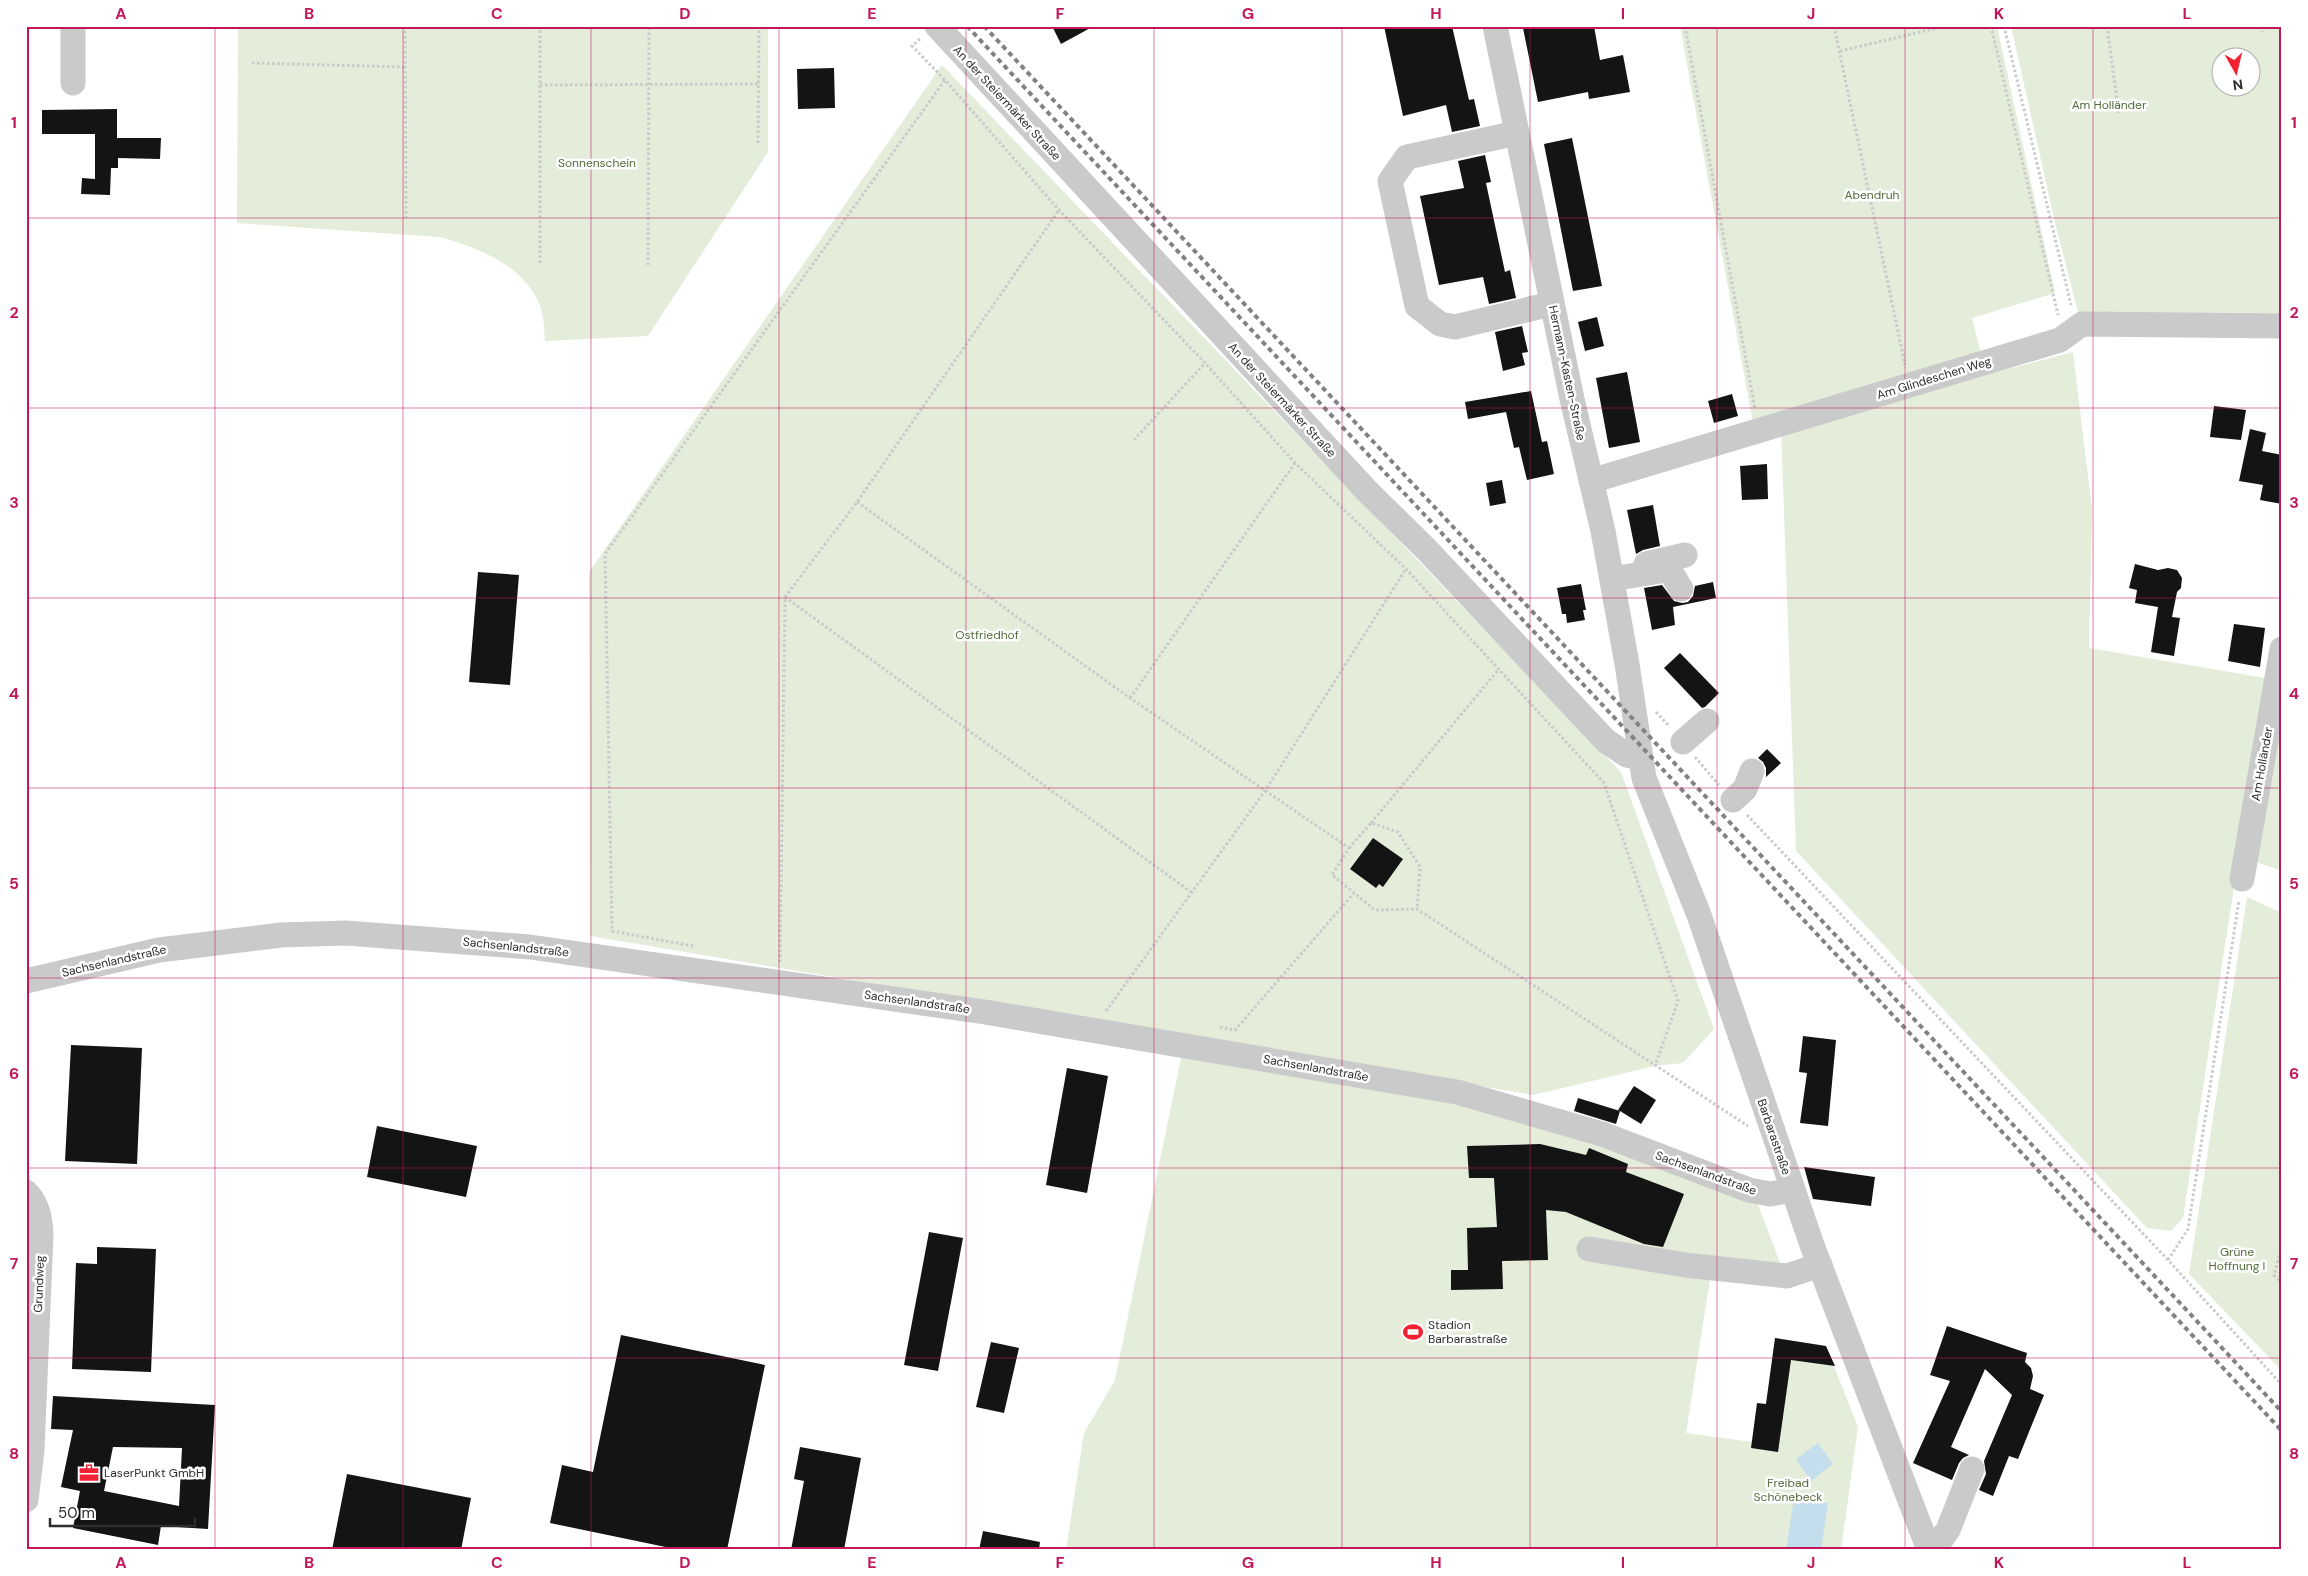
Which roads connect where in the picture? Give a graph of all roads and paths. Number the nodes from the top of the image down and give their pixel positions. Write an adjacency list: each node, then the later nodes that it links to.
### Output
1 (72, 26): 20 (street)
2 (405, 26): 18 (path)
3 (540, 26): 22 (path)
4 (649, 26): 23 (path)
5 (759, 26): 21 (path)
6 (1495, 26): 25 (street, Hermann-Kasten-Straße)
7 (1685, 26): 36 (path)
8 (1834, 26): 16 (path)
9 (1946, 26): 16 (path)
10 (1991, 26): 33 (path)
11 (2004, 26): 33 (path)
12 (2107, 26): 24 (path)
13 (2261, 26): 15 (path)
14 (931, 30): 19 (path); 52 (street, An der Steiermärker Straße)
15 (2262, 32)
16 (1840, 51): 35 (path)
17 (252, 63): 18 (path)
18 (405, 67): 28 (path)
19 (945, 80): 27 (path); 62 (path)
20 (73, 83)
21 (759, 84): 23 (path); 26 (path)
22 (540, 85): 23 (path); 29 (path)
23 (649, 85): 30 (path)
24 (2119, 115)
25 (1518, 132): 31 (street, Hermann-Kasten-Straße); 31 (street)
26 (758, 143)
27 (1058, 210): 34 (path); 40 (path)
28 (406, 218)
29 (540, 263)
30 (648, 265)
31 (1551, 304): 39 (street, Hermann-Kasten-Straße)
32 (2282, 326): 33 (street, Am Glindeschen Weg)
33 (2070, 332): 35 (street, Am Glindeschen Weg)
34 (1205, 363): 37 (path); 38 (path)
35 (1909, 385): 36 (street, Am Glindeschen Weg)
36 (1759, 429): 39 (street, Am Glindeschen Weg)
37 (1134, 440)
38 (1295, 463): 42 (path); 48 (path)
39 (1591, 481): 43 (street, Hermann-Kasten-Straße)
40 (857, 502): 45 (path); 48 (path)
41 (1685, 555): 43 (street)
42 (1406, 570): 47 (path); 54 (path)
43 (1611, 574): 44 (street); 49 (street, Hermann-Kasten-Straße)
44 (1681, 589)
45 (785, 597): 59 (path); 64 (path)
46 (2282, 649): 58 (street, Am Holländer)
47 (1499, 669): 56 (path); 71 (path)
48 (1130, 698): 54 (path)
49 (1633, 709): 51 (path); 52 (street, Barbarastraße)
50 (1707, 721): 51 (street)
51 (1683, 742): 55 (path)
52 (1640, 758): 72 (street, Barbarastraße)
53 (1752, 771): 55 (street)
54 (1266, 791): 57 (path); 59 (path)
55 (1733, 800): 77 (path)
56 (1372, 823): 57 (path); 61 (path)
57 (1349, 848): 60 (path)
58 (2242, 879): 77 (path)
59 (1191, 892): 68 (path)
60 (1354, 893): 61 (path); 70 (path)
61 (1417, 909): 71 (path)
62 (696, 947)
63 (771, 961): 64 (path)
64 (780, 962): 65 (path)
65 (790, 964)
66 (26, 981): 73 (street, Sachsenlandstraße)
67 (1096, 1009): 68 (path)
68 (1106, 1011): 69 (path)
69 (1116, 1012)
70 (1217, 1027)
71 (1655, 1066): 72 (path)
72 (1771, 1130): 73 (street, Barbarastraße)
73 (1792, 1190): 78 (street, Barbarastraße)
74 (26, 1192): 81 (street, Grundweg)
75 (2282, 1246): 79 (path)
76 (1589, 1249): 78 (street)
77 (2168, 1260): 80 (path)
78 (1820, 1265): 84 (street, Barbarastraße)
79 (2282, 1283)
80 (2282, 1385)
81 (31, 1388): 83 (street, Grundweg)
82 (1972, 1469): 85 (street)
83 (26, 1500)
84 (1929, 1550)
85 (1933, 1550)

